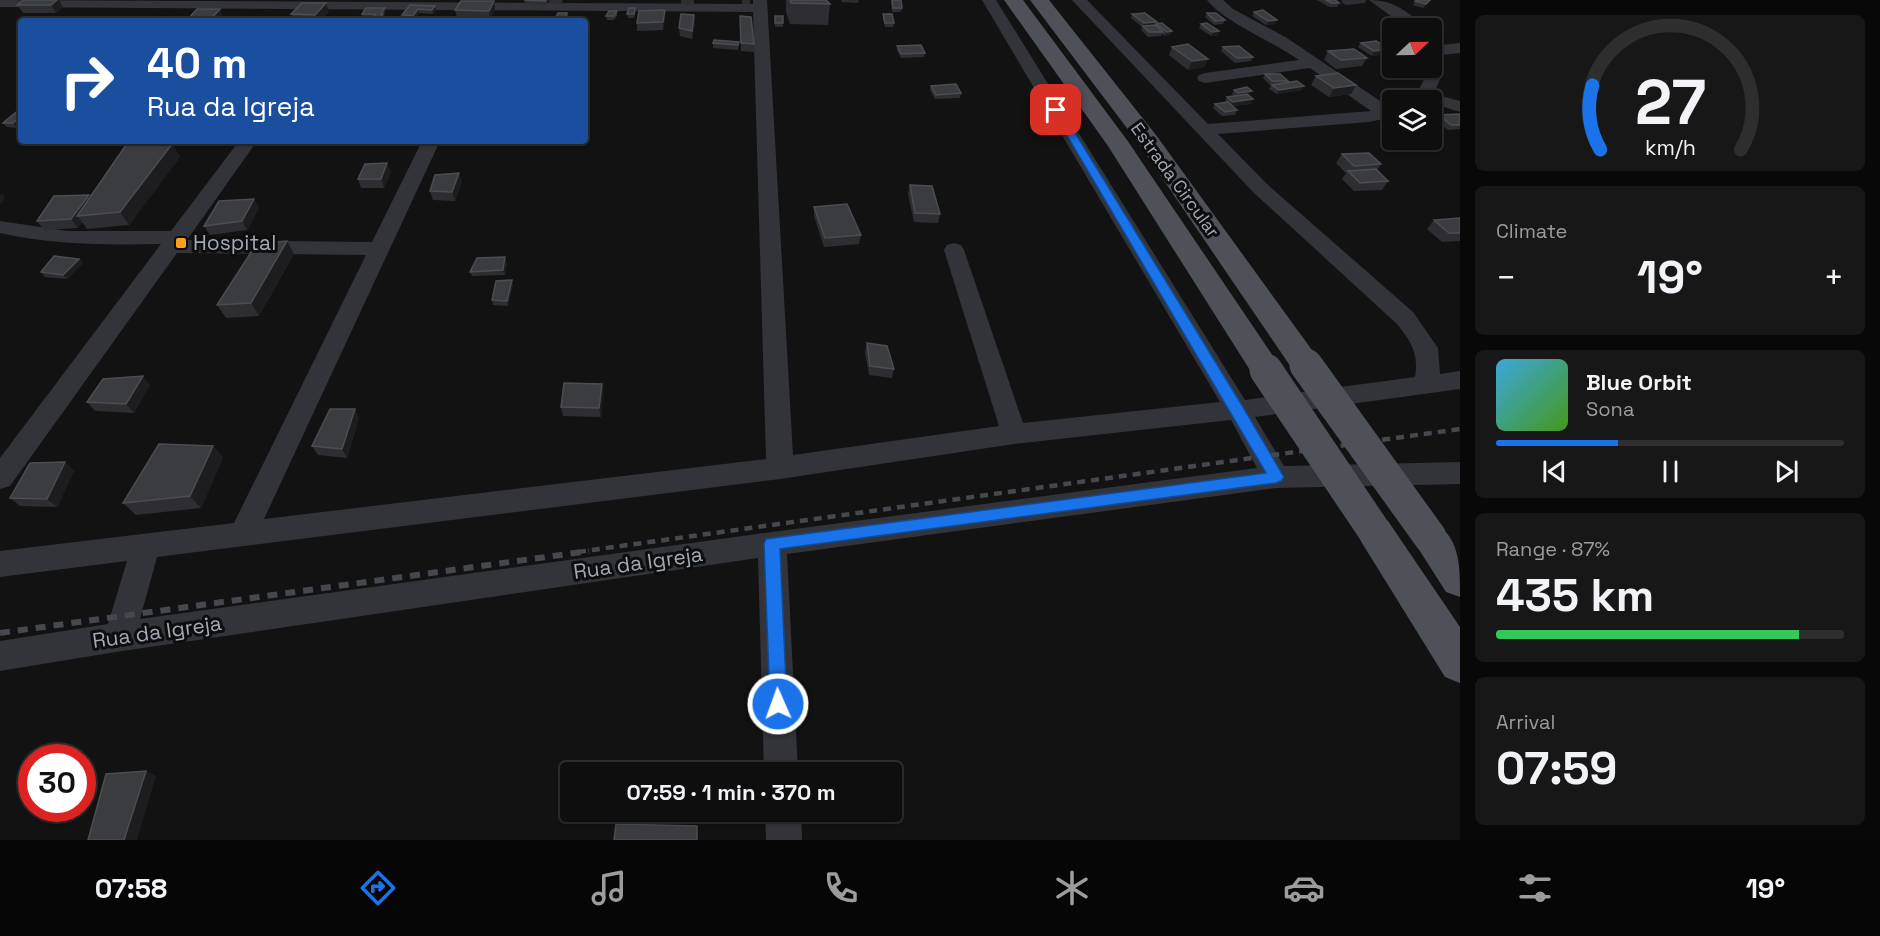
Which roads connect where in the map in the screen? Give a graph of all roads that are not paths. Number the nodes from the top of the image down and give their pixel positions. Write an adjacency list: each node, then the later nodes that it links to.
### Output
1 (988, 0): 33 (street)
2 (1013, 0): 46 (main road, Estrada Circular, bridge)
3 (1039, 0): 43 (main road, Estrada Circular, bridge)
4 (1080, 0): 24 (street)
5 (1214, 0): 18 (street)
6 (1376, 0): 15 (street)
7 (81, 2): 8 (street); 9 (street)
8 (214, 2): 10 (street)
9 (0, 3)
10 (351, 3): 11 (street); 14 (street)
11 (495, 3): 12 (street)
12 (617, 3): 13 (street)
13 (760, 4): 35 (street)
14 (340, 18)
15 (1405, 18)
16 (1460, 48): 17 (street)
17 (1442, 50)
18 (1312, 63): 19 (street); 22 (street)
19 (1205, 78)
20 (1442, 102): 21 (street)
21 (1460, 107)
22 (1382, 108)
23 (1382, 113): 24 (street)
24 (1204, 130): 32 (street)
25 (246, 144): 28 (street)
26 (430, 144): 29 (street)
27 (0, 227): 28 (street)
28 (174, 241): 29 (street); 38 (street)
29 (378, 249): 39 (street)
30 (954, 250): 34 (street)
31 (1460, 380): 32 (street)
32 (1425, 385): 33 (street)
33 (1238, 410): 34 (street); 37 (street)
34 (1014, 434): 35 (street)
35 (780, 468): 39 (street)
36 (1460, 473): 37 (street, Rua da Igreja)
37 (1276, 477): 40 (street, Rua da Igreja)
38 (0, 478)
39 (243, 533): 41 (street)
40 (772, 544): 44 (street, Rua da Igreja); 47 (street)
41 (146, 546): 42 (street); 44 (street)
42 (0, 564)
43 (1460, 580)
44 (122, 636): 45 (street, Rua da Igreja)
45 (0, 656)
46 (1460, 663)
47 (781, 762)
48 (783, 822): 49 (street)
49 (784, 840)

